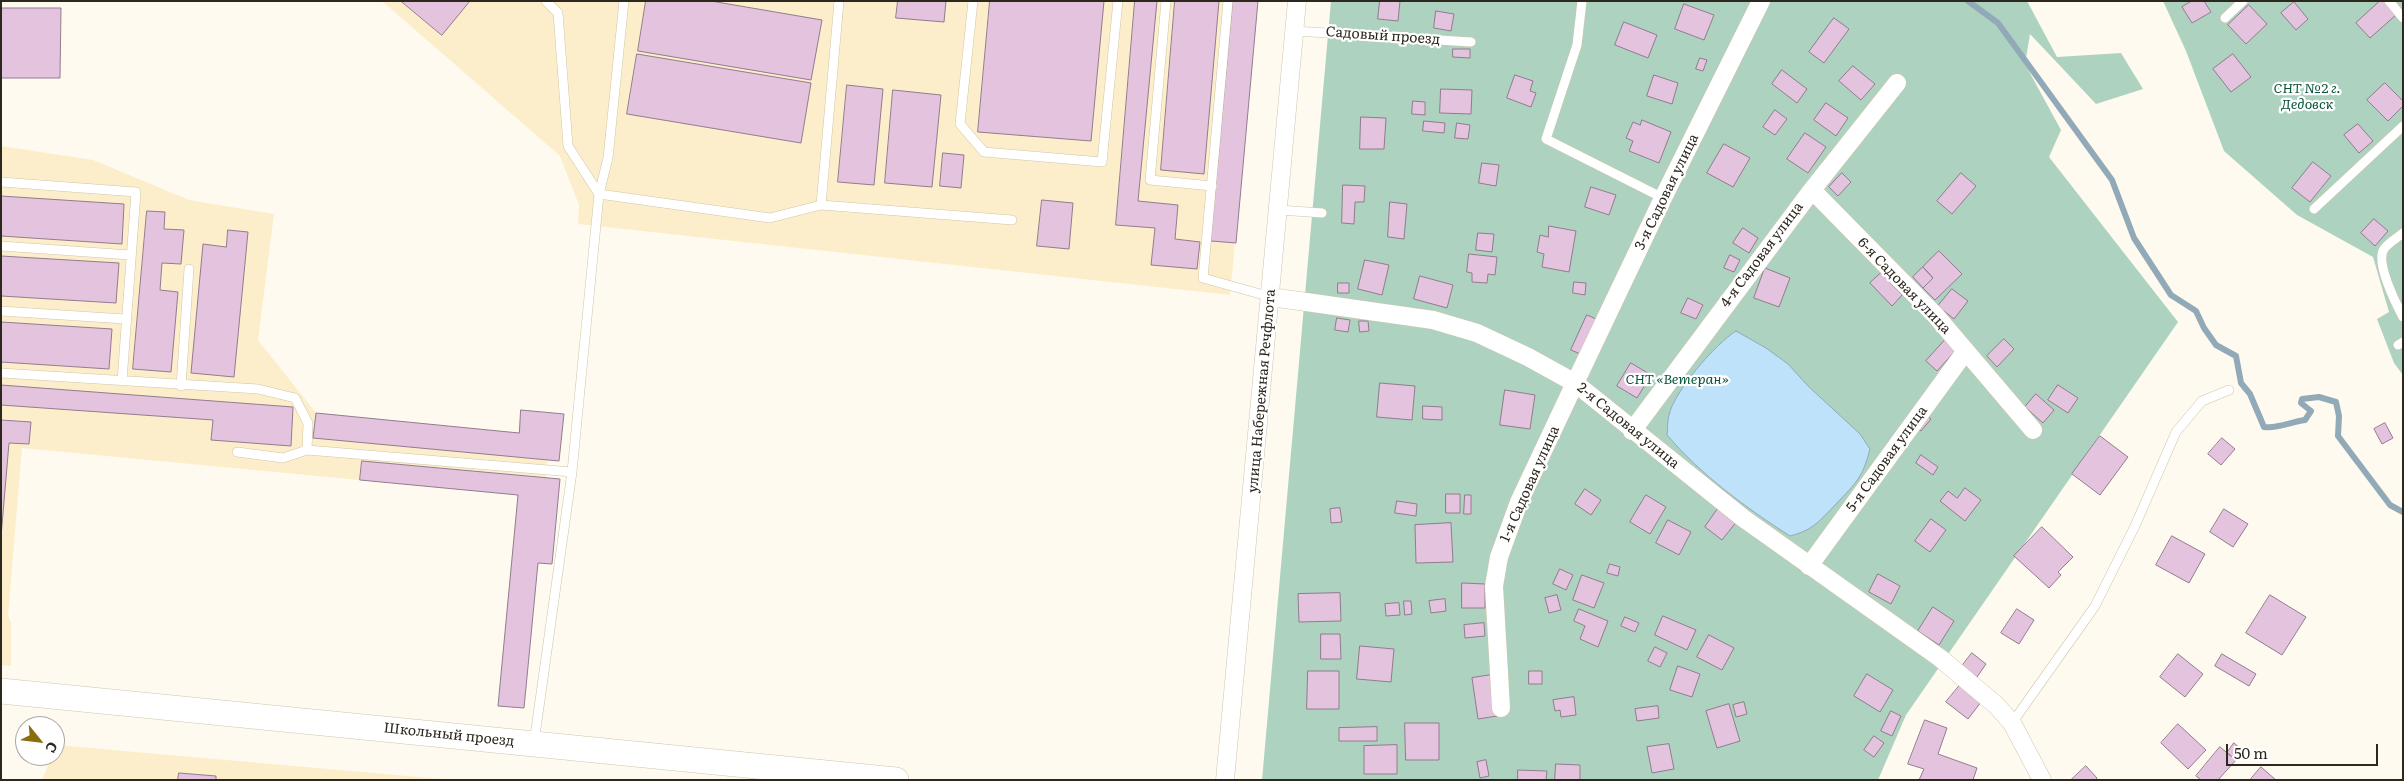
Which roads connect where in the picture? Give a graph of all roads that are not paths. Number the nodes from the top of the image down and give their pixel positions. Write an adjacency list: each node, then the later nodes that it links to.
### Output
1 (546, 1): 22 (lane)
2 (624, 1): 22 (lane)
3 (839, 1): 24 (lane)
4 (973, 1): 5 (lane)
5 (1118, 1)
6 (1166, 1): 20 (lane)
7 (1228, 1): 20 (lane)
8 (1297, 1): 15 (street, улица Набережная Речфлота)
9 (1582, 1): 23 (lane)
10 (1761, 1): 23 (street, 3-я Садовая улица)
11 (2243, 1): 13 (lane)
12 (2389, 1): 14 (lane)
13 (2225, 18)
14 (2403, 18)
15 (1295, 31): 16 (lane, Садовый проезд); 26 (street, улица Набережная Речфлота)
16 (1471, 42)
17 (1897, 83): 21 (street, 4-я Садовая улица)
18 (2403, 126): 25 (lane)
19 (1, 182): 31 (lane)
20 (1212, 186): 33 (lane)
21 (1812, 190): 37 (street, 6-я Садовая улица); 44 (street, 4-я Садовая улица)
22 (599, 194): 24 (lane); 47 (lane)
23 (1663, 198): 40 (street, 3-я Садовая улица)
24 (821, 205): 28 (lane)
25 (2314, 209)
26 (1279, 210): 27 (lane); 33 (street, улица Набережная Речфлота)
27 (1322, 212)
28 (1012, 220)
29 (2403, 233): 35 (lane)
30 (1, 246): 31 (lane)
31 (130, 255): 36 (lane)
32 (189, 269): 41 (lane)
33 (1271, 298): 40 (street, 2-я Садовая улица); 54 (street, улица Набережная Речфлота)
34 (1, 311): 36 (lane)
35 (2403, 317)
36 (125, 319): 39 (lane)
37 (1966, 352): 43 (street, 6-я Садовая улица); 48 (street, 5-я Садовая улица)
38 (1, 373): 39 (lane)
39 (122, 381): 41 (lane)
40 (1575, 383): 44 (street, 2-я Садовая улица); 50 (street, 1-я Садовая улица)
41 (181, 386): 45 (lane)
42 (2229, 390): 51 (lane)
43 (2034, 430)
44 (1632, 431): 48 (street, 2-я Садовая улица)
45 (307, 450): 46 (lane); 47 (lane)
46 (237, 452)
47 (572, 472): 52 (lane)
48 (1809, 566): 51 (street, 2-я Садовая улица)
49 (1, 691): 52 (street, Школьный проезд)
50 (1501, 708)
51 (2012, 723): 55 (street, 2-я Садовая улица)
52 (534, 743): 53 (street, Школьный проезд)
53 (896, 780)
54 (1225, 780)
55 (2042, 780)

